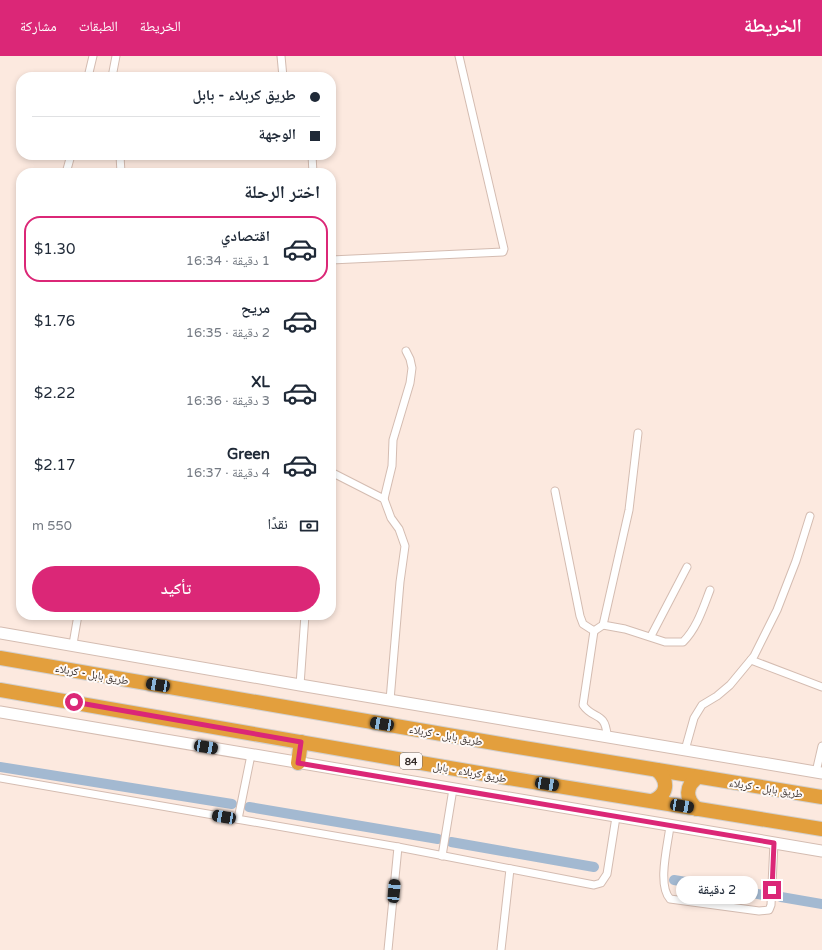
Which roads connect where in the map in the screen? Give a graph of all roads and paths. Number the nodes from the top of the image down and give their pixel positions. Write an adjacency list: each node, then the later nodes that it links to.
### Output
1 (94, 56): 5 (street)
2 (116, 56): 6 (street)
3 (281, 56): 7 (street)
4 (459, 56): 8 (street)
5 (89, 72)
6 (113, 72)
7 (283, 72)
8 (336, 260)
9 (406, 351): 13 (street)
10 (638, 433): 19 (street)
11 (336, 475): 13 (street)
12 (555, 491): 20 (street)
13 (384, 499): 29 (street)
14 (810, 516): 25 (street)
15 (687, 567): 22 (street)
16 (710, 590): 22 (street)
17 (77, 620): 23 (street)
18 (305, 620): 26 (street)
19 (603, 625): 20 (street); 22 (street)
20 (594, 631): 31 (street)
21 (0, 632): 23 (main road)
22 (651, 636)
23 (73, 644): 26 (main road)
24 (0, 658): 37 (highway, طريق بابل - كربلاء)
25 (751, 660): 27 (street); 34 (street)
26 (300, 685): 29 (main road)
27 (822, 686)
28 (0, 690): 32 (highway, طريق كربلاء - بابل / 84)
29 (390, 700): 31 (main road)
30 (0, 712): 35 (main road)
31 (607, 735): 34 (main road)
32 (301, 742): 36 (highway); 43 (highway, طريق كربلاء - بابل / 84)
33 (822, 746): 38 (street)
34 (685, 750): 38 (main road)
35 (251, 755): 36 (main road); 46 (street)
36 (298, 763): 41 (main road)
37 (657, 770): 39 (highway, طريق بابل - كربلاء); 43 (highway)
38 (819, 772)
39 (698, 777): 42 (highway, طريق بابل - كربلاء); 44 (highway)
40 (0, 778): 46 (street)
41 (453, 789): 45 (main road); 52 (street)
42 (822, 797)
43 (652, 801): 44 (highway, طريق كربلاء - بابل / 84)
44 (697, 809): 48 (highway, طريق كربلاء - بابل / 84)
45 (616, 817): 47 (main road); 53 (street)
46 (238, 820): 50 (street)
47 (670, 826): 49 (main road); 49 (street)
48 (822, 829)
49 (774, 843): 51 (main road)
50 (398, 847): 52 (street); 54 (street)
51 (822, 851)
52 (442, 856): 53 (street)
53 (510, 870): 55 (street)
54 (388, 950)
55 (501, 950)

